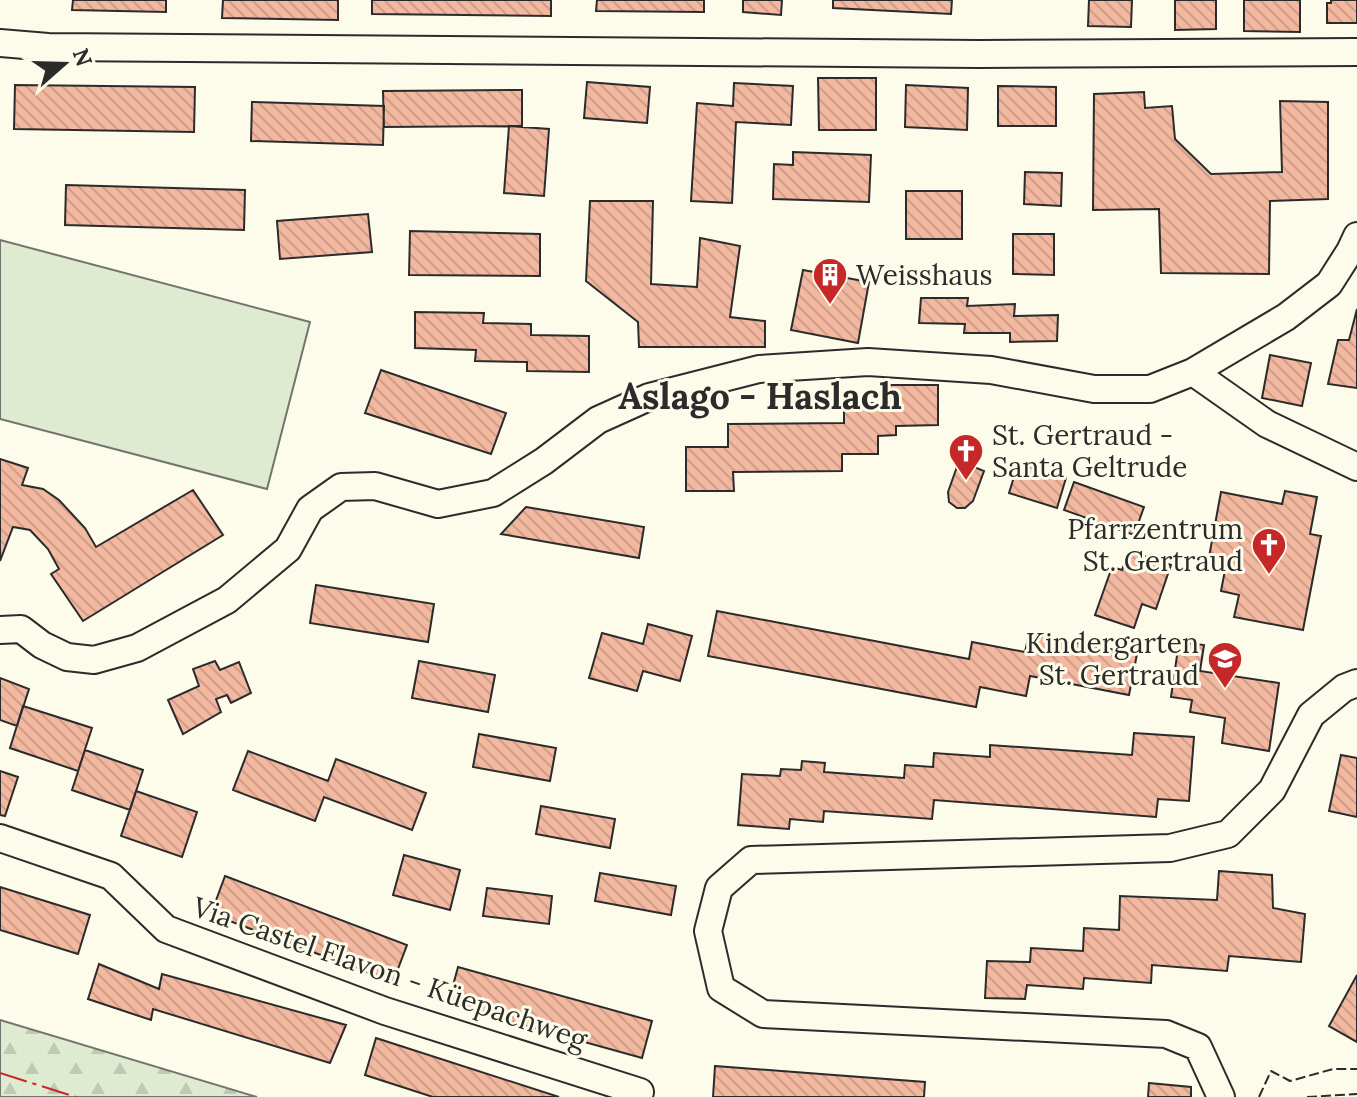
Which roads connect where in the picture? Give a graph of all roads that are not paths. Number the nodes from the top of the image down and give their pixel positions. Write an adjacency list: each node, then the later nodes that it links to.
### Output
1 (0, 43): 2 (street)
2 (1357, 52)
3 (1357, 236): 4 (street)
4 (1193, 372): 5 (street); 6 (street)
5 (1357, 467)
6 (0, 630)
7 (1357, 683): 10 (street)
8 (0, 838): 9 (street, Via Castel Flavon - Küepachweg)
9 (640, 1092)
10 (1221, 1097)

